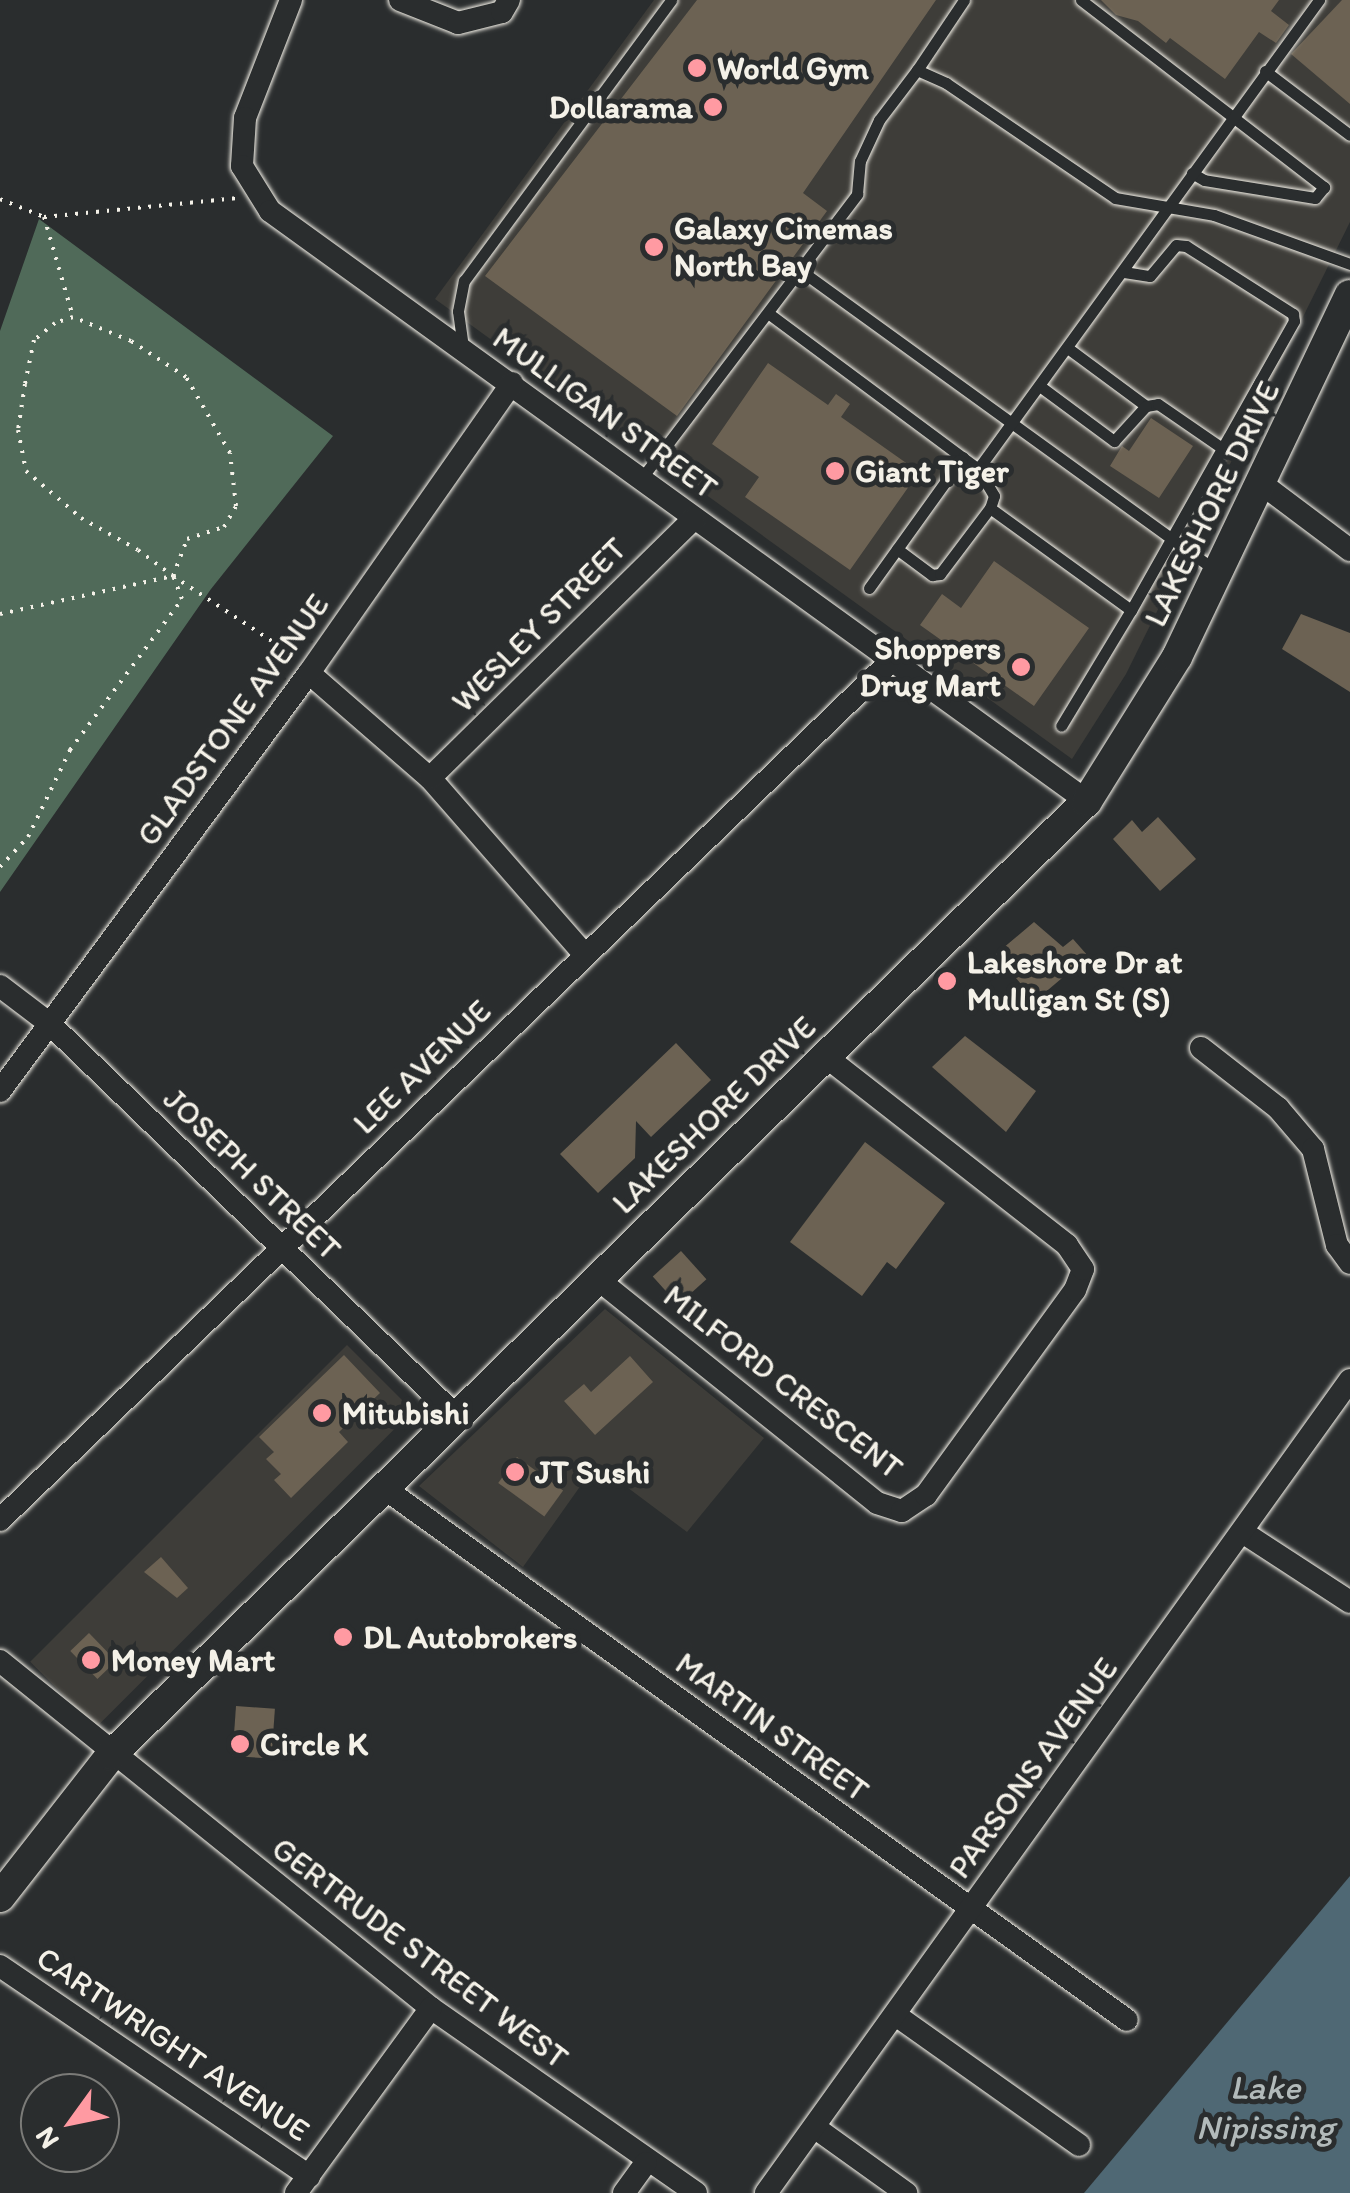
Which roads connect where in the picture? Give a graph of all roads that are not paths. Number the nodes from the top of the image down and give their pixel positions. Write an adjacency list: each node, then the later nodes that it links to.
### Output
1 (291, 0): 19 (street, MULLIGAN STREET)
2 (400, 0): 3 (street)
3 (509, 0)
4 (671, 0): 19 (lane)
5 (964, 0): 8 (lane)
6 (1081, 0): 10 (lane)
7 (1318, 0): 9 (lane)
8 (917, 70): 13 (lane); 15 (lane)
9 (1265, 72): 10 (lane); 11 (lane)
10 (1233, 116): 12 (lane); 12 (lane)
11 (1350, 135)
12 (1192, 172): 13 (lane)
13 (1168, 206): 14 (lane); 16 (lane)
14 (1350, 264)
15 (800, 270): 18 (lane); 24 (lane)
16 (1124, 272): 20 (lane); 25 (lane)
17 (1350, 295): 29 (main road, LAKESHORE DRIVE)
18 (768, 313): 26 (lane); 28 (lane)
19 (464, 349): 21 (street, MULLIGAN STREET)
20 (1069, 350): 22 (lane); 23 (lane)
21 (512, 383): 28 (street, MULLIGAN STREET); 39 (street, GLADSTONE AVENUE)
22 (1041, 387): 23 (lane); 24 (lane)
23 (1146, 406): 25 (lane)
24 (1012, 424): 27 (lane); 32 (lane)
25 (1222, 448): 32 (lane)
26 (963, 457): 27 (lane); 33 (lane)
27 (978, 469): 30 (lane)
28 (640, 480): 31 (street, MULLIGAN STREET)
29 (1262, 484): 34 (street); 35 (main road, LAKESHORE DRIVE)
30 (990, 508): 33 (lane); 37 (lane)
31 (694, 519): 38 (street, MULLIGAN STREET); 41 (street, WESLEY STREET)
32 (1171, 538): 35 (lane); 37 (lane)
33 (897, 549): 36 (lane)
34 (1350, 550)
35 (1218, 573): 42 (main road, LAKESHORE DRIVE)
36 (869, 588)
37 (1131, 610): 40 (lane)
38 (890, 662): 42 (street, MULLIGAN STREET); 43 (street, LEE AVENUE)
39 (309, 673): 41 (street); 45 (street, GLADSTONE AVENUE)
40 (1061, 726)
41 (430, 778): 43 (street)
42 (1086, 801): 47 (main road, LAKESHORE DRIVE)
43 (585, 955): 49 (street, LEE AVENUE)
44 (0, 986): 45 (street, JOSEPH STREET)
45 (50, 1024): 48 (street, GLADSTONE AVENUE); 49 (street, JOSEPH STREET)
46 (1201, 1048): 50 (street)
47 (826, 1058): 51 (main road, LAKESHORE DRIVE); 51 (street, MILFORD CRESCENT)
48 (0, 1092)
49 (281, 1248): 53 (street, JOSEPH STREET); 55 (street, LEE AVENUE)
50 (1350, 1263)
51 (596, 1277): 53 (main road, LAKESHORE DRIVE)
52 (1350, 1380): 56 (street, PARSONS AVENUE)
53 (454, 1414): 54 (main road, LAKESHORE DRIVE)
54 (381, 1486): 59 (main road, LAKESHORE DRIVE); 61 (street, MARTIN STREET)
55 (0, 1520)
56 (1244, 1533): 57 (street); 61 (street, PARSONS AVENUE)
57 (1350, 1602)
58 (0, 1661): 59 (street, GERTRUDE STREET WEST)
59 (112, 1755): 60 (main road, LAKESHORE DRIVE); 63 (street, GERTRUDE STREET WEST)
60 (0, 1897)
61 (970, 1910): 64 (street, PARSONS AVENUE); 65 (street, MARTIN STREET)
62 (0, 1966): 69 (street, CARTWRIGHT AVENUE)
63 (431, 2008): 68 (street, GERTRUDE STREET WEST); 69 (street)
64 (896, 2016): 66 (street, PARSONS AVENUE); 67 (street)
65 (1126, 2020)
66 (817, 2128): 72 (street, PARSONS AVENUE); 73 (street)
67 (1079, 2144)
68 (646, 2163): 70 (street); 71 (street, GERTRUDE STREET WEST)
69 (302, 2185)
70 (624, 2193)
71 (696, 2193)
72 (766, 2193)
73 (906, 2193)

